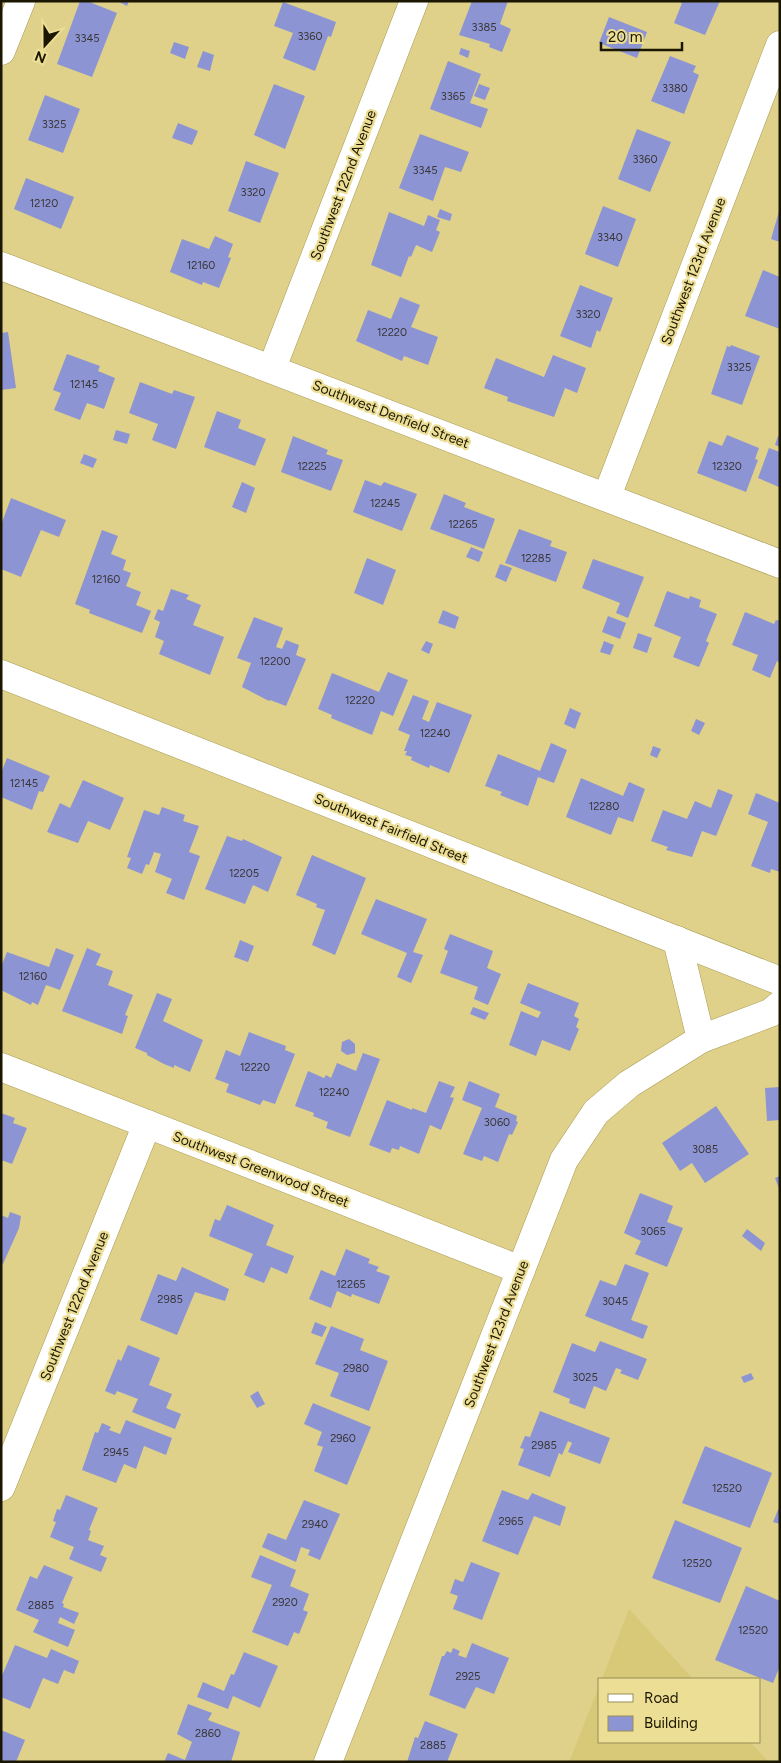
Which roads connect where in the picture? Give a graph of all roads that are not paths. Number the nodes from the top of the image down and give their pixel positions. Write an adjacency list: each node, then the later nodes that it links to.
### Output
1 (21, 1): 4 (street)
2 (414, 1): 6 (street, Southwest 122nd Avenue)
3 (780, 45): 7 (street, Southwest 123rd Avenue)
4 (1, 51)
5 (1, 266): 6 (street, Southwest Denfield Street)
6 (272, 368): 7 (street, Southwest Denfield Street)
7 (607, 496): 8 (street, Southwest Denfield Street)
8 (780, 564)
9 (1, 674): 10 (street, Southwest Fairfield Street)
10 (677, 940): 11 (street, Southwest Fairfield Street); 13 (street)
11 (780, 981)
12 (780, 1005): 13 (street, Southwest 123rd Avenue)
13 (701, 1039): 16 (street, Southwest 123rd Avenue)
14 (1, 1067): 15 (street, Southwest Greenwood Street)
15 (147, 1124): 16 (street, Southwest Greenwood Street); 17 (street, Southwest 122nd Avenue)
16 (521, 1270): 18 (street, Southwest 123rd Avenue)
17 (1, 1487)
18 (328, 1762)

